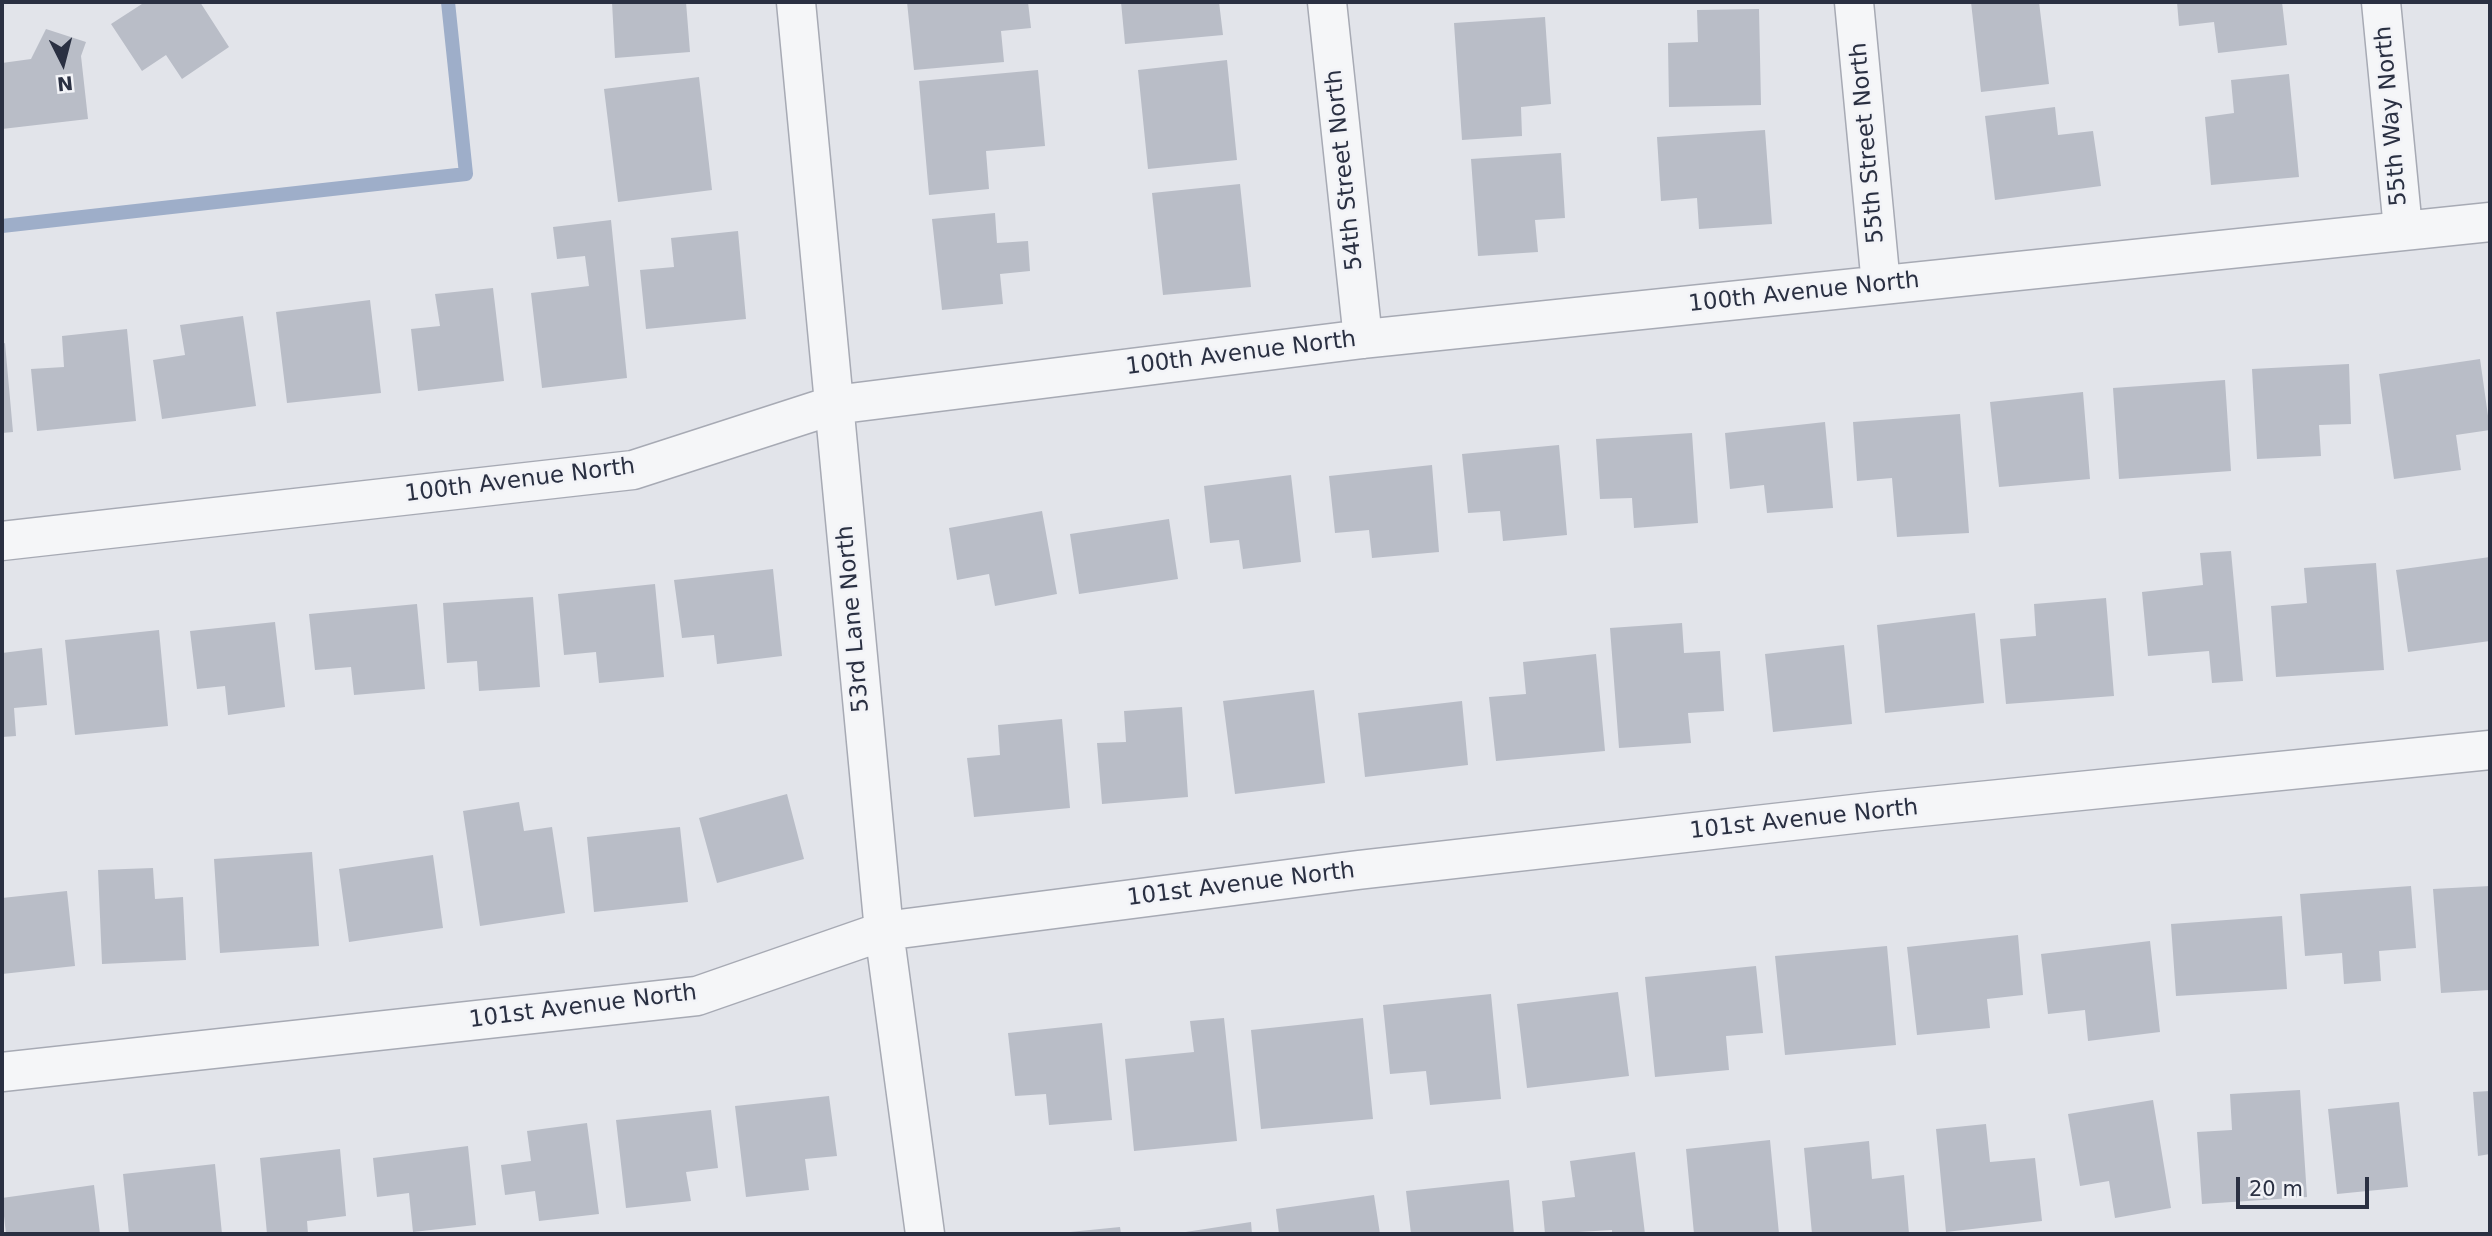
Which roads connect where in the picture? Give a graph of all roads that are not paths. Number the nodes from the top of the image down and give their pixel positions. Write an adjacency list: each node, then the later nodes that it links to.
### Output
1 (796, 2): 9 (street, 53rd Lane North)
2 (1327, 2): 8 (street, 54th Street North)
3 (1854, 2): 7 (street, 55th Street North)
4 (2381, 2): 6 (street, 55th Way North)
5 (2490, 222): 6 (street, 100th Avenue North)
6 (2403, 229): 7 (street, 100th Avenue North)
7 (1881, 285): 8 (street, 100th Avenue North)
8 (1363, 339): 9 (street, 100th Avenue North)
9 (834, 405): 10 (street, 100th Avenue North); 12 (street, 53rd Lane North)
10 (2, 541)
11 (2490, 750): 12 (street, 101st Avenue North)
12 (884, 931): 13 (street, 101st Avenue North); 14 (street, 53rd Lane North)
13 (2, 1072)
14 (925, 1234)

